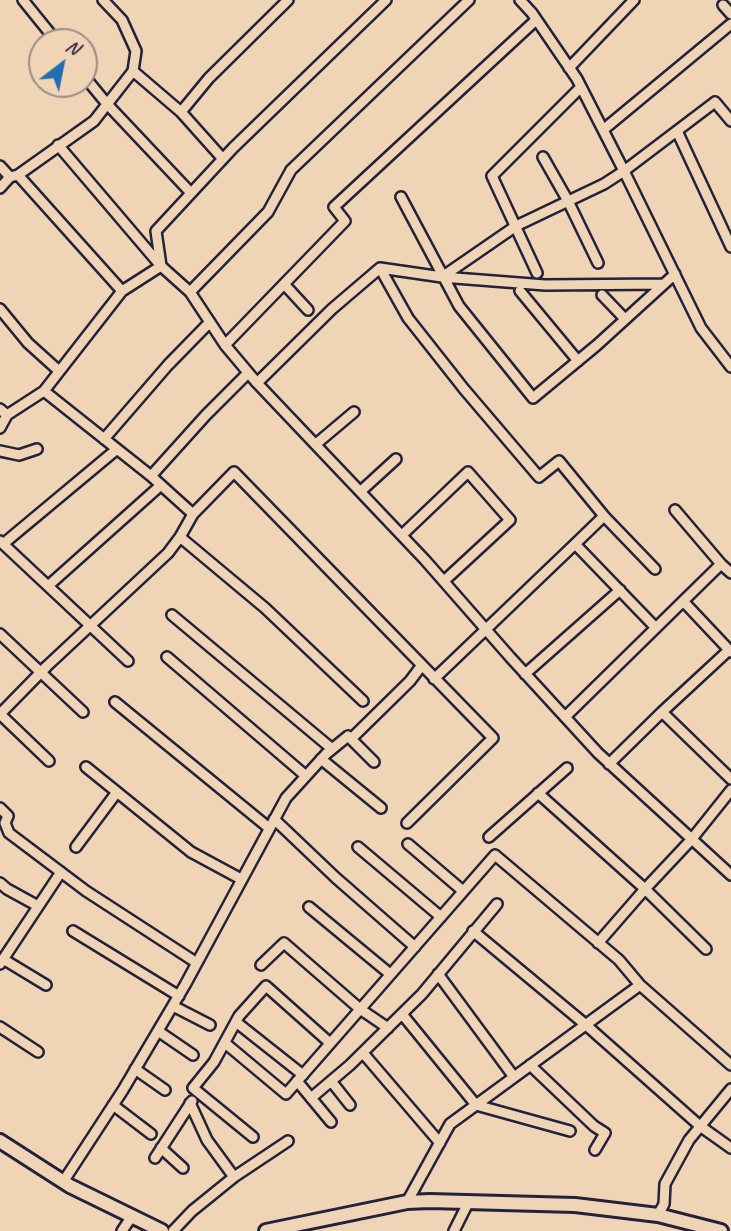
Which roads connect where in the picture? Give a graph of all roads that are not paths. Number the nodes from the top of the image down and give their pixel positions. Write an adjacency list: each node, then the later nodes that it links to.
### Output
1 (23, 0): 12 (street)
2 (103, 0): 14 (street)
3 (288, 0): 19 (street)
4 (386, 0): 25 (street)
5 (469, 0): 45 (street)
6 (520, 0): 10 (street)
7 (634, 0): 13 (street)
8 (723, 5): 9 (street)
9 (731, 14)
10 (536, 19): 13 (street); 41 (street)
11 (731, 24): 21 (street)
12 (46, 28)
13 (569, 68): 15 (street)
14 (133, 71): 17 (street); 19 (street)
15 (581, 87): 21 (street); 33 (street)
16 (98, 93): 17 (street)
17 (107, 104): 23 (street); 30 (street)
18 (727, 109): 20 (street); 22 (street)
19 (181, 112): 25 (street)
20 (731, 121)
21 (603, 130): 27 (street)
22 (677, 131): 27 (street); 34 (street)
23 (58, 145): 28 (street); 36 (street)
24 (543, 157): 32 (street)
25 (223, 159): 30 (street)
26 (0, 166): 28 (street)
27 (624, 171): 32 (street); 39 (street)
28 (14, 176): 29 (street); 43 (street)
29 (0, 188)
30 (191, 193): 36 (street)
31 (401, 197): 40 (street)
32 (568, 201): 33 (street); 35 (street)
33 (516, 226): 38 (street); 40 (street)
34 (731, 247)
35 (598, 263)
36 (161, 266): 43 (street); 45 (street)
37 (380, 268): 40 (street); 56 (street); 72 (street)
38 (537, 273)
39 (675, 274): 42 (street); 53 (street)
40 (442, 277): 42 (street); 52 (street)
41 (284, 284): 48 (street); 51 (street)
42 (664, 284): 49 (street)
43 (122, 291): 54 (street)
44 (520, 291): 52 (street)
45 (190, 292): 50 (street)
46 (602, 295): 49 (street)
47 (0, 309): 54 (street)
48 (308, 310)
49 (625, 320): 52 (street)
50 (210, 322): 51 (street); 61 (street)
51 (225, 345): 55 (street)
52 (578, 361)
53 (731, 367)
54 (59, 372): 57 (street)
55 (248, 373): 56 (street); 67 (street)
56 (257, 383): 62 (street)
57 (44, 391): 58 (street); 61 (street)
58 (3, 412): 60 (street)
59 (354, 412): 62 (street)
60 (0, 428)
61 (104, 439): 64 (street)
62 (316, 444): 69 (street)
63 (37, 449): 65 (street)
64 (117, 449): 67 (street); 75 (street)
65 (0, 451)
66 (396, 460): 69 (street)
67 (151, 476): 68 (street)
68 (161, 485): 71 (street); 81 (street)
69 (361, 491): 73 (street)
70 (675, 510): 77 (street)
71 (193, 514): 74 (street); 92 (street)
72 (604, 516): 76 (street); 78 (street)
73 (402, 535): 80 (street); 80 (street)
74 (180, 537): 85 (street); 96 (street)
75 (2, 542): 81 (street)
76 (575, 544): 82 (street); 86 (street)
77 (721, 564): 79 (street); 83 (street)
78 (655, 569)
79 (731, 573)
80 (444, 582): 86 (street)
81 (48, 586): 85 (street)
82 (620, 590): 87 (street); 94 (street)
83 (683, 601): 87 (street); 89 (street)
84 (172, 615): 103 (street)
85 (91, 625): 91 (street); 93 (street)
86 (484, 628): 94 (street); 95 (street)
87 (656, 628): 101 (street)
88 (0, 634): 93 (street)
89 (730, 651): 99 (street)
90 (167, 657): 110 (street)
91 (128, 661)
92 (422, 665): 95 (street); 102 (street)
93 (41, 672): 98 (street); 100 (street)
94 (525, 674): 101 (street)
95 (434, 679): 118 (street)
96 (363, 701)
97 (115, 702): 119 (street)
98 (83, 712)
99 (662, 712): 107 (street); 111 (street)
100 (0, 714): 105 (street)
101 (565, 717): 107 (street)
102 (351, 739): 103 (street); 106 (street)
103 (331, 748): 104 (street)
104 (321, 759): 110 (street); 116 (street)
105 (49, 761)
106 (374, 762)
107 (609, 764): 121 (street)
108 (86, 767): 113 (street)
109 (567, 768): 114 (street)
110 (306, 776): 117 (street)
111 (731, 779)
112 (731, 790): 121 (street)
113 (117, 792): 123 (street); 127 (street)
114 (538, 793): 120 (street); 129 (street)
115 (0, 808): 125 (street)
116 (381, 808)
117 (274, 819): 119 (street); 138 (street)
118 (407, 823)
119 (269, 828): 127 (street)
120 (489, 837)
121 (691, 839): 126 (street); 129 (street)
122 (408, 844): 130 (street)
123 (76, 847)
124 (358, 847): 134 (street)
125 (61, 872): 132 (street); 141 (street)
126 (731, 875)
127 (242, 879): 141 (street)
128 (0, 883): 132 (street)
129 (645, 889): 137 (street); 139 (street)
130 (463, 891): 134 (street); 137 (street)
131 (497, 904): 135 (street)
132 (38, 906): 140 (street)
133 (309, 907): 143 (street)
134 (440, 917): 138 (street)
135 (473, 930): 144 (street); 153 (street)
136 (73, 931): 147 (street)
137 (598, 943): 146 (street)
138 (415, 947): 143 (street)
139 (706, 949)
140 (2, 962): 145 (street)
141 (197, 963): 147 (street)
142 (261, 965): 149 (street)
143 (390, 974): 149 (street)
144 (438, 974): 150 (street); 165 (street)
145 (46, 985)
146 (639, 985): 153 (street); 163 (street)
147 (179, 996): 148 (street)
148 (173, 1006): 152 (street); 156 (street)
149 (360, 1009): 155 (street); 158 (street)
150 (402, 1014): 155 (street); 173 (street)
151 (236, 1022): 157 (street); 158 (street); 166 (street)
152 (210, 1025)
153 (586, 1025): 162 (street); 177 (street)
154 (0, 1027): 159 (street)
155 (388, 1028): 160 (street)
156 (158, 1031): 161 (street); 164 (street)
157 (225, 1043): 166 (street); 170 (street)
158 (330, 1043): 166 (street)
159 (38, 1052)
160 (363, 1053): 167 (street); 183 (street)
161 (193, 1055)
162 (530, 1065): 165 (street); 186 (street)
163 (731, 1065)
164 (135, 1069): 169 (street); 174 (street)
165 (514, 1077): 173 (street)
166 (300, 1078): 171 (street)
167 (331, 1081): 171 (street); 175 (street)
168 (731, 1089): 177 (street)
169 (165, 1090)
170 (198, 1092): 172 (street); 180 (street)
171 (311, 1098): 176 (street)
172 (190, 1103): 184 (street); 189 (street)
173 (476, 1104): 178 (street); 183 (street)
174 (113, 1105): 179 (street); 190 (street)
175 (350, 1105)
176 (331, 1122)
177 (700, 1126): 185 (street); 193 (street)
178 (570, 1131)
179 (151, 1135)
180 (253, 1137)
181 (0, 1141): 190 (main road)
182 (288, 1141): 189 (street)
183 (440, 1143): 192 (street)
184 (161, 1148): 187 (street); 188 (street)
185 (731, 1148)
186 (595, 1150)
187 (155, 1158)
188 (183, 1168)
189 (234, 1177): 197 (street)
190 (64, 1182): 194 (main road)
191 (469, 1201): 192 (main road); 193 (main road); 199 (street)
192 (407, 1202): 198 (main road)
193 (658, 1215): 200 (main road)
194 (132, 1216): 195 (street); 196 (main road)
195 (122, 1231)
196 (162, 1231)
197 (173, 1231)
198 (266, 1231)
199 (454, 1231)
200 (721, 1231)

